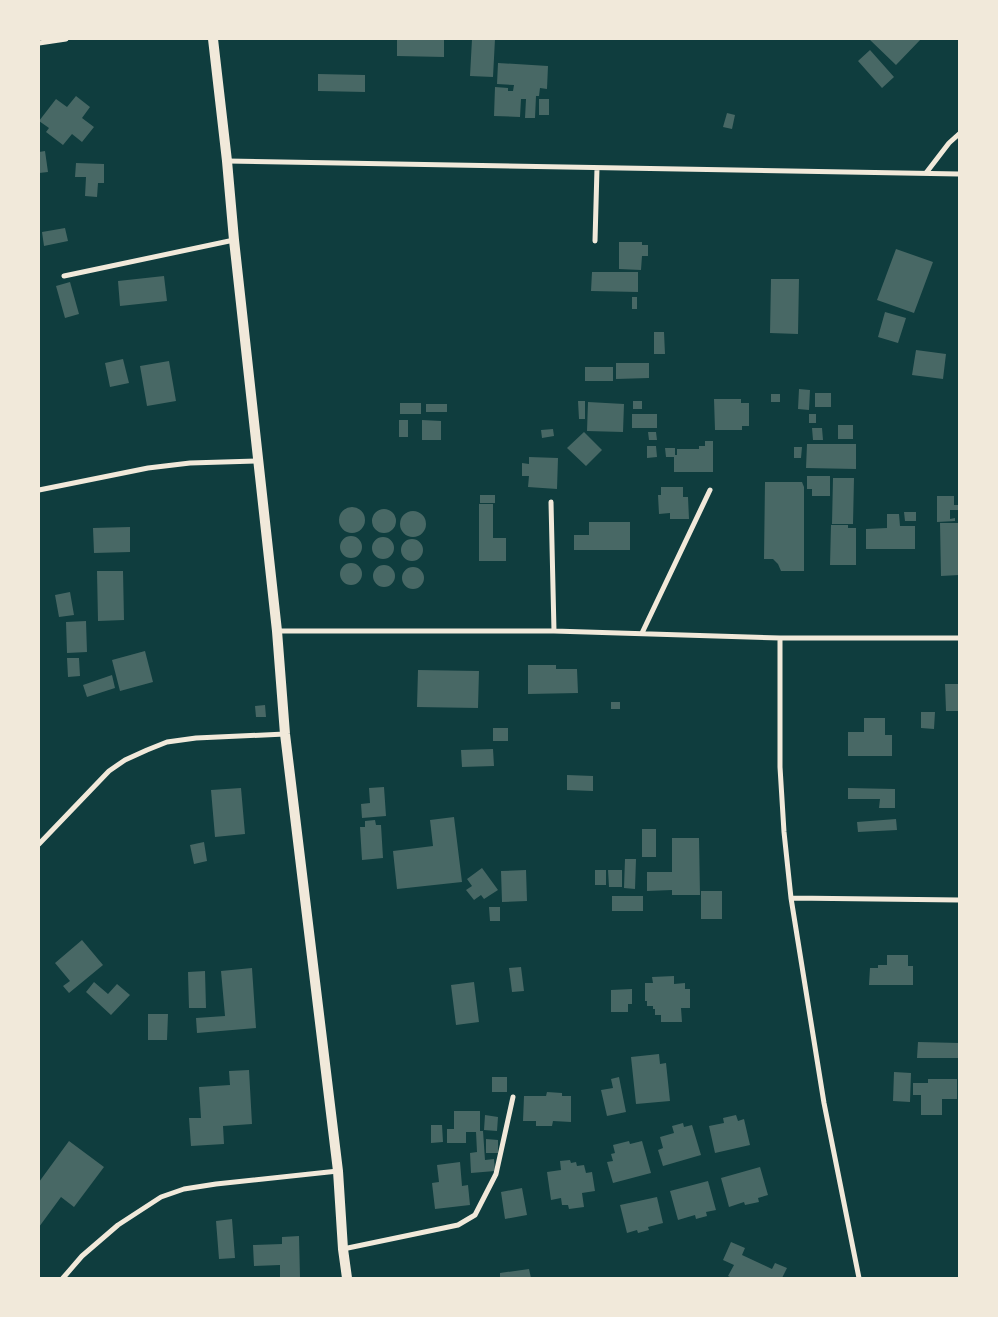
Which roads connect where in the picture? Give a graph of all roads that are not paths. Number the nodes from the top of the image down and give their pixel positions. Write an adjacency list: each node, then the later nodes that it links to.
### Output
1 (66, 39): 3 (street)
2 (213, 39): 5 (main road)
3 (39, 43)
4 (959, 134): 7 (street)
5 (227, 161): 6 (street); 9 (main road)
6 (597, 168): 7 (street); 10 (street)
7 (926, 173): 8 (street)
8 (959, 174)
9 (234, 240): 11 (street); 12 (main road)
10 (595, 241)
11 (64, 276)
12 (259, 460): 13 (street); 16 (main road)
13 (39, 490)
14 (710, 490): 18 (street)
15 (551, 502): 17 (street)
16 (277, 631): 17 (street); 21 (main road)
17 (554, 631): 18 (street)
18 (642, 633): 19 (street)
19 (780, 638): 20 (street); 23 (street)
20 (959, 638)
21 (285, 734): 22 (street); 26 (main road)
22 (39, 844)
23 (790, 898): 24 (street); 30 (street)
24 (959, 900)
25 (513, 1097): 27 (street)
26 (338, 1170): 27 (main road); 28 (street)
27 (343, 1249): 29 (main road)
28 (63, 1278)
29 (346, 1278)
30 (858, 1278)

